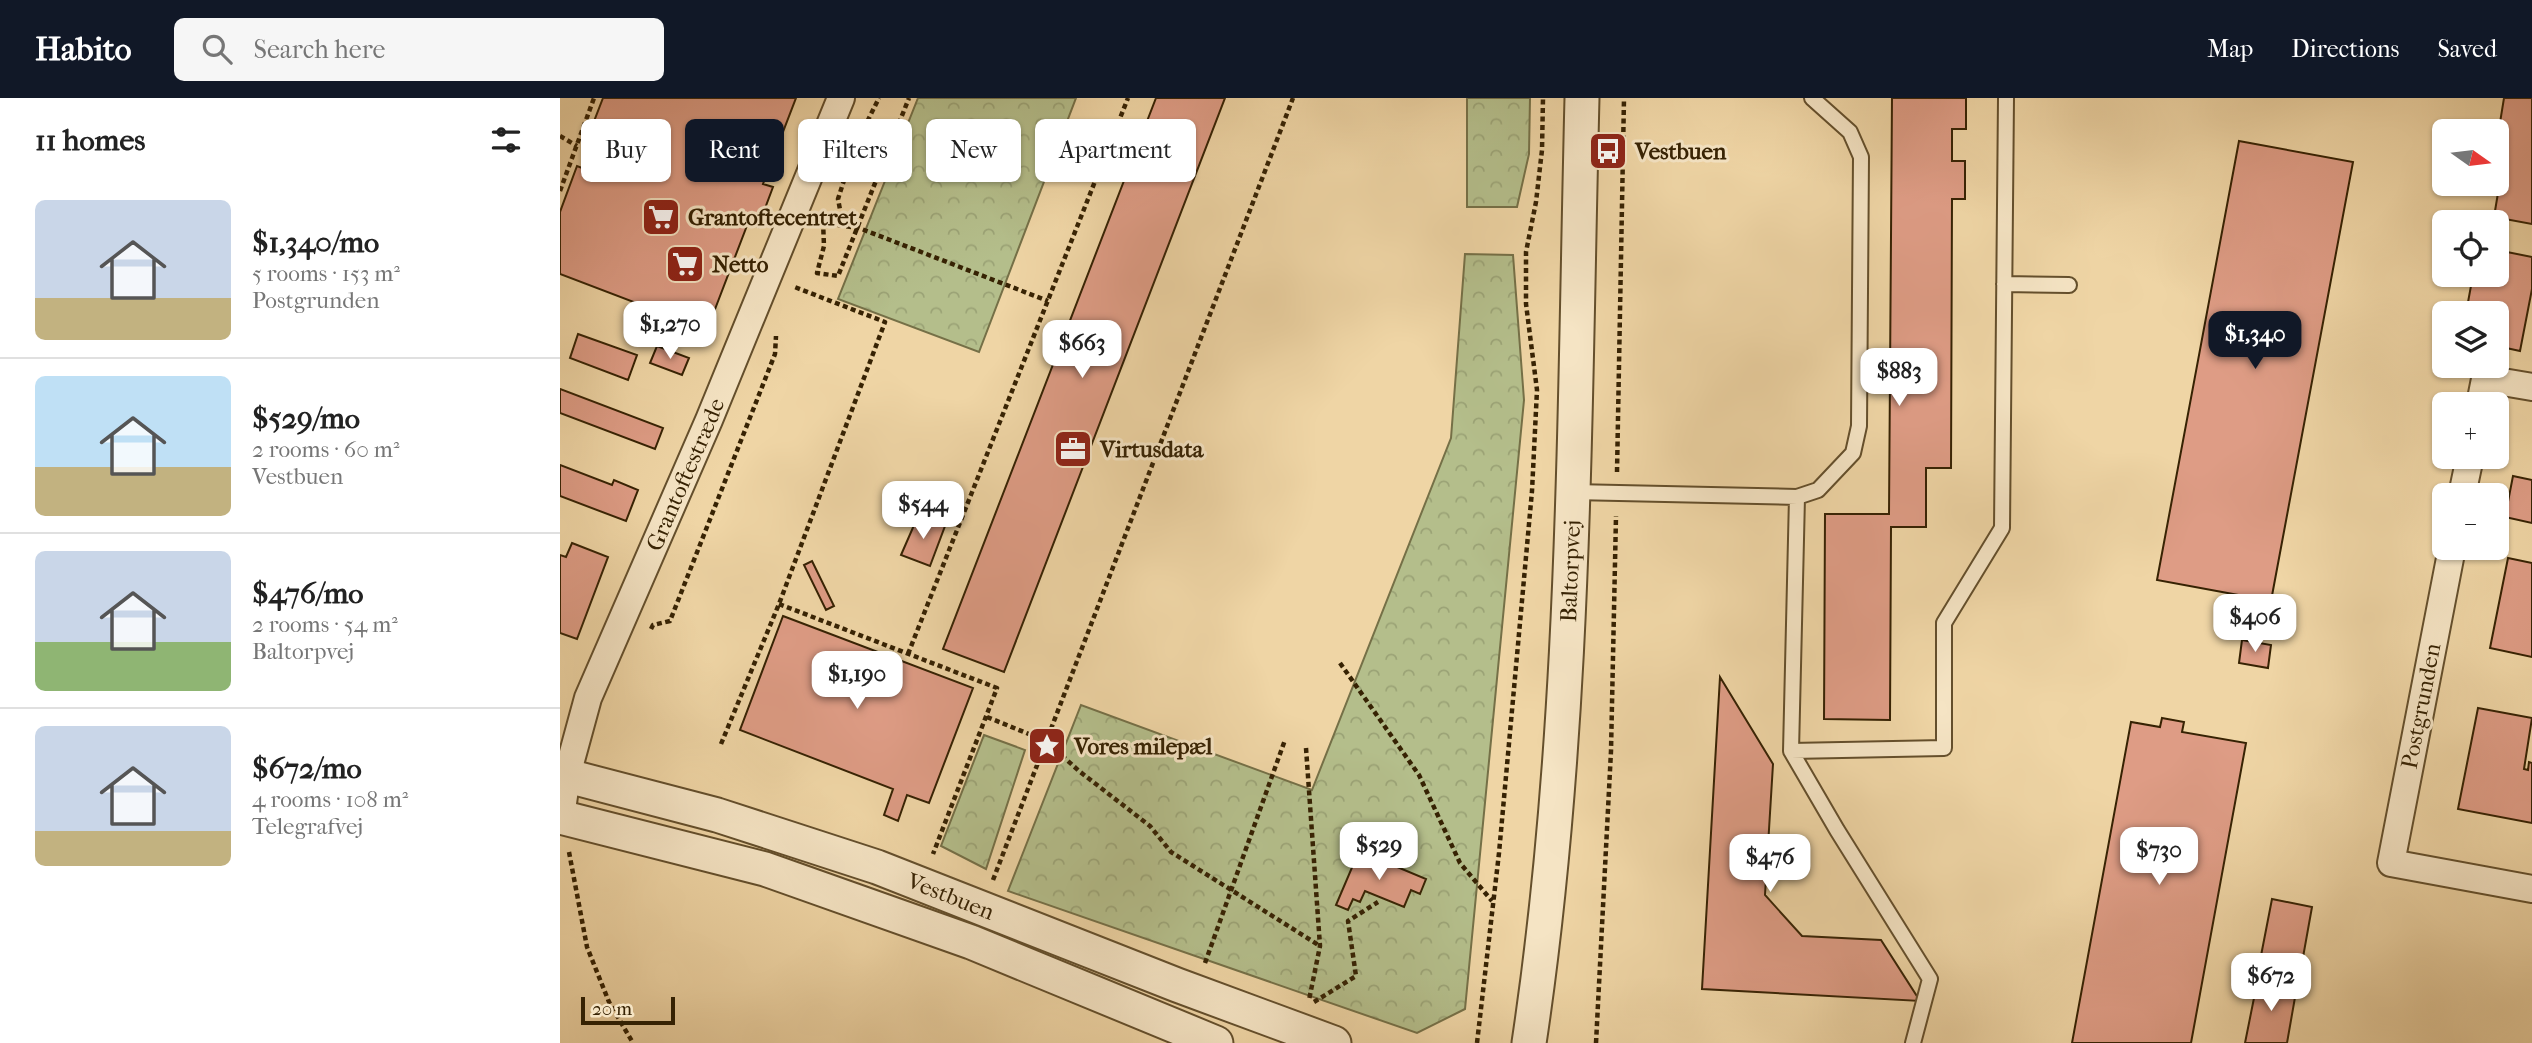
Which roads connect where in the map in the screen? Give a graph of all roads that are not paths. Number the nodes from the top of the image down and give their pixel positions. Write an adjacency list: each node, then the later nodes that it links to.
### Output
1 (841, 98): 13 (street, Grantoftestræde)
2 (1582, 98): 9 (street, Baltorpvej)
3 (1812, 98): 10 (lane)
4 (2006, 98): 5 (lane)
5 (2004, 284): 6 (lane); 12 (lane)
6 (2069, 285)
7 (2532, 387): 8 (street)
8 (2482, 392)
9 (1573, 492): 10 (lane); 18 (street, Baltorpvej)
10 (1797, 497): 12 (lane)
11 (2450, 560): 15 (street, Postgrunden)
12 (1791, 751): 19 (lane)
13 (563, 774): 14 (street, Grantoftestræde); 17 (street, Vestbuen)
14 (560, 817): 16 (street, Vestbuen)
15 (2532, 889)
16 (1216, 1043)
17 (1334, 1043)
18 (1529, 1043)
19 (1913, 1043)

